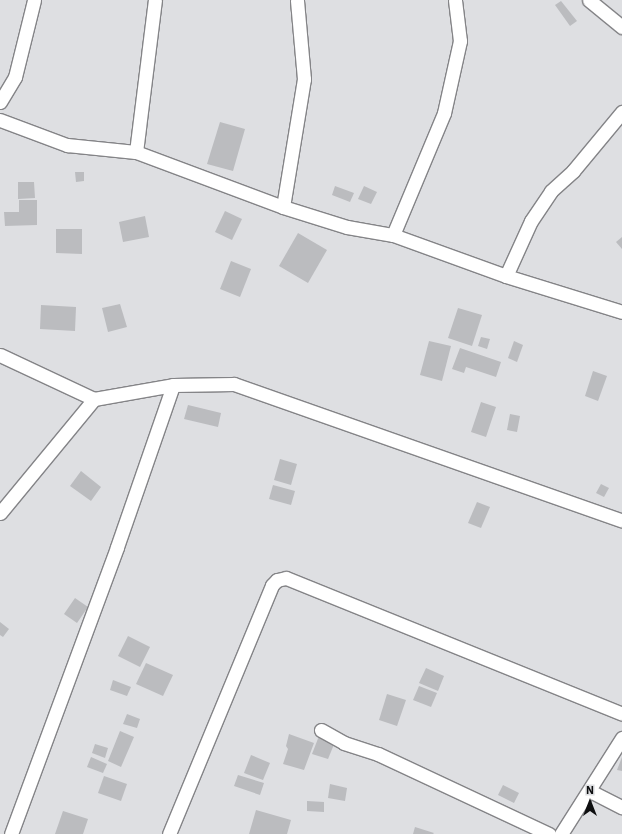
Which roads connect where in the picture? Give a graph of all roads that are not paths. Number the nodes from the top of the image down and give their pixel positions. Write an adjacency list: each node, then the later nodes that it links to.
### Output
1 (34, 0): 7 (street)
2 (155, 0): 10 (street)
3 (297, 0): 11 (street)
4 (455, 0): 12 (street)
5 (589, 0): 6 (street)
6 (622, 27)
7 (0, 102)
8 (622, 112): 13 (street)
9 (0, 120): 10 (street)
10 (136, 152): 11 (street)
11 (283, 206): 12 (street)
12 (393, 235): 13 (street)
13 (506, 276): 14 (street)
14 (622, 312)
15 (2, 359): 17 (street)
16 (173, 385): 17 (street); 19 (street); 25 (street)
17 (94, 399): 18 (street)
18 (0, 513)
19 (622, 521)
20 (622, 714): 26 (street)
21 (321, 730): 27 (street)
22 (622, 738): 23 (street)
23 (590, 791): 24 (street); 28 (street)
24 (622, 807)
25 (10, 834)
26 (169, 834)
27 (550, 834)
28 (561, 834)

